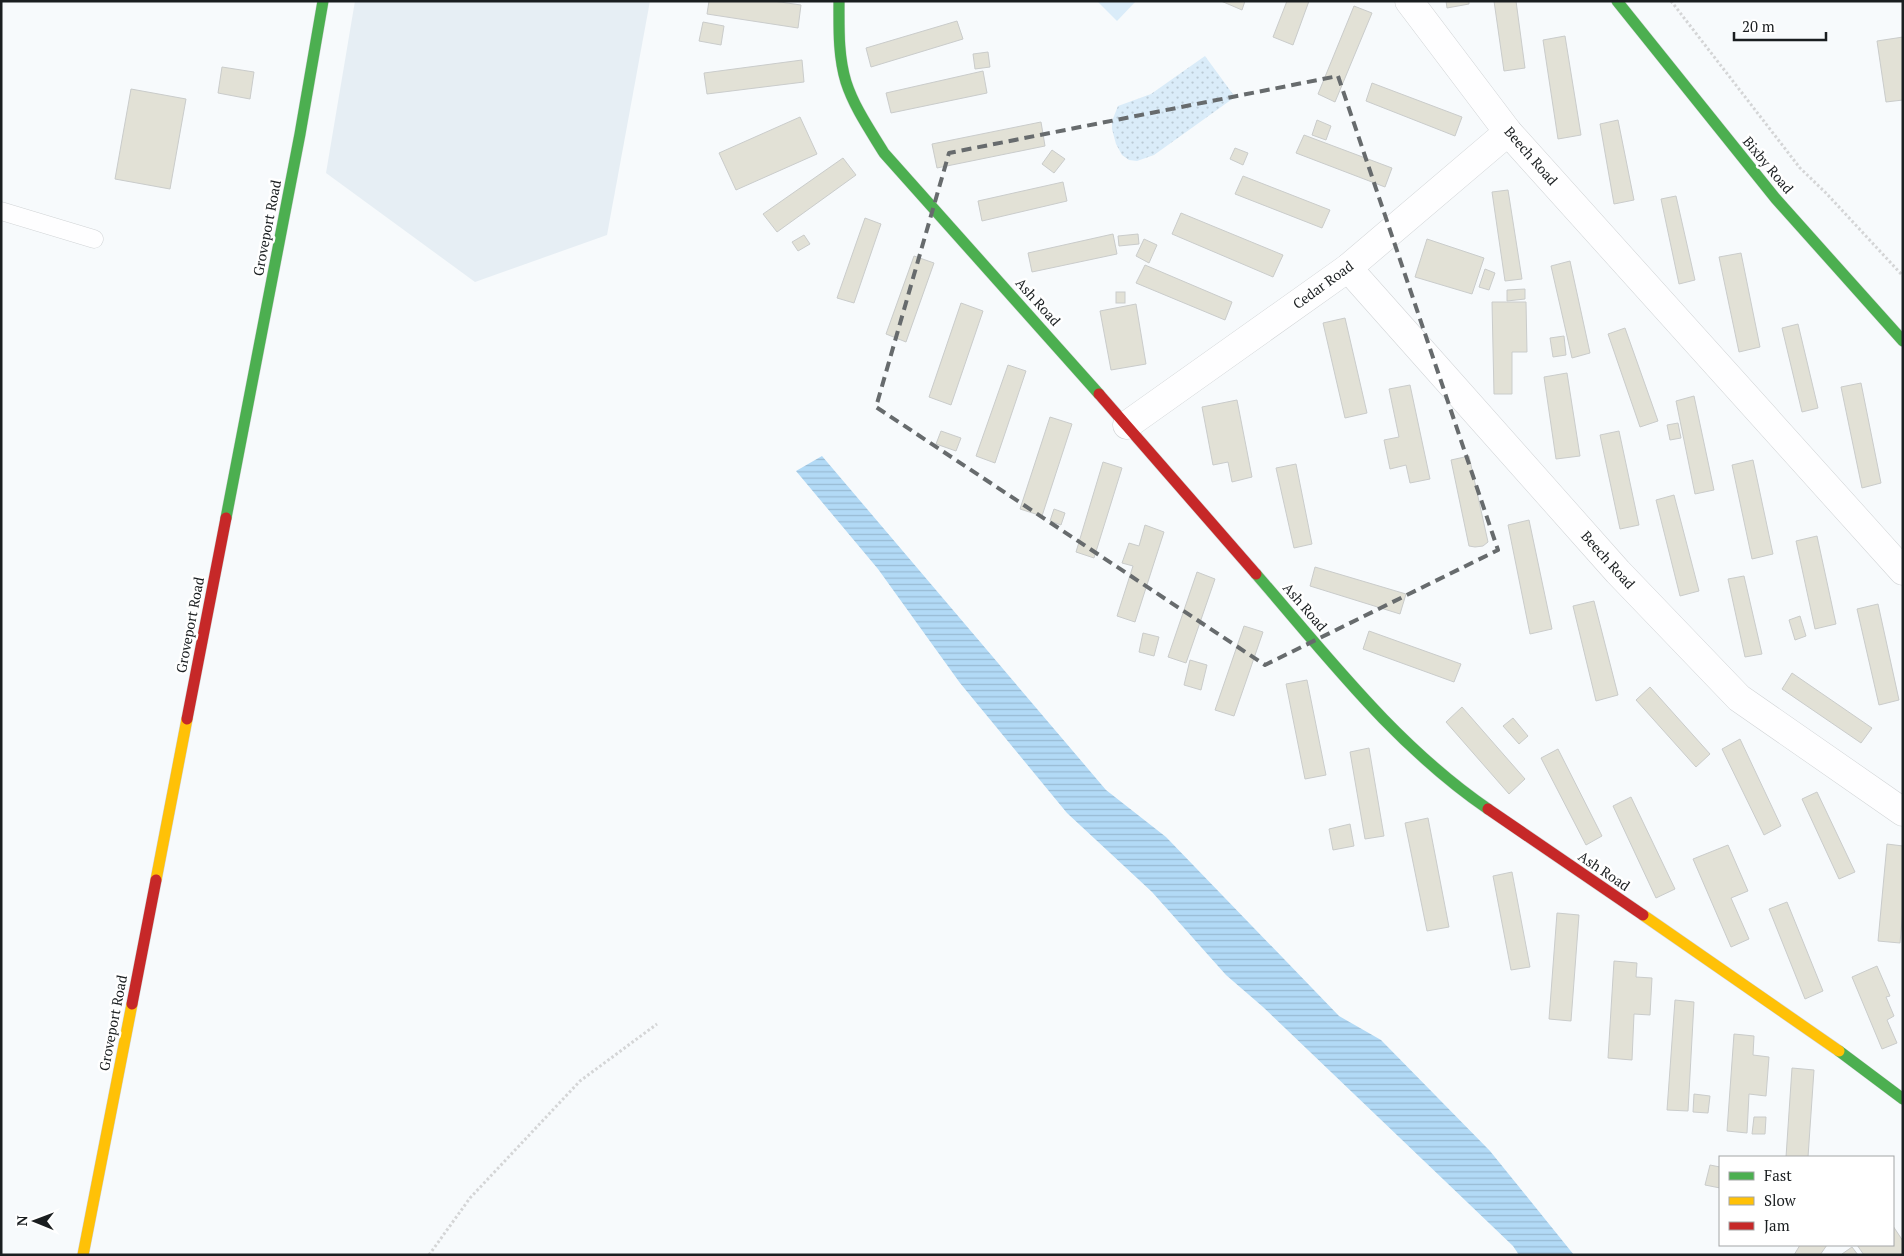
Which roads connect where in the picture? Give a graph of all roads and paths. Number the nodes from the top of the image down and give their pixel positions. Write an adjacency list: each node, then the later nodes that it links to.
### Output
1 (323, 1): 17 (street, Groveport Road)
2 (839, 1): 12 (street, Ash Road)
3 (1409, 1): 6 (street, Beech Road)
4 (1617, 1): 11 (street, Bixby Road)
5 (1671, 1): 10 (path)
6 (1508, 132): 9 (street, Cedar Road); 13 (street, Beech Road)
7 (1, 212): 8 (lane)
8 (94, 238)
9 (1348, 268): 12 (street, Cedar Road); 14 (street, Beech Road)
10 (1903, 276)
11 (1903, 340)
12 (1127, 425): 16 (street, Ash Road)
13 (1903, 571)
14 (1903, 812)
15 (657, 1024): 18 (path)
16 (1903, 1099)
17 (84, 1255)
18 (429, 1255)

